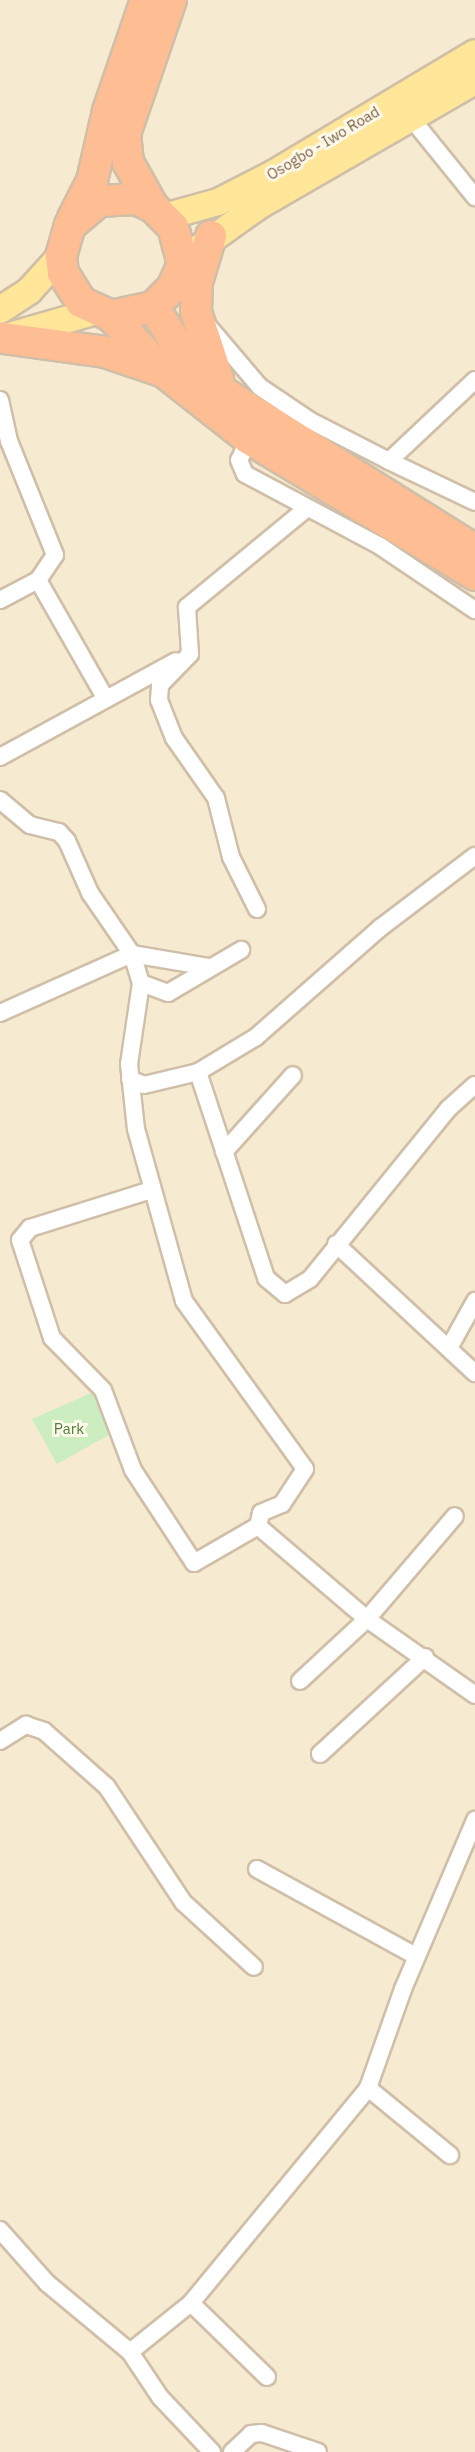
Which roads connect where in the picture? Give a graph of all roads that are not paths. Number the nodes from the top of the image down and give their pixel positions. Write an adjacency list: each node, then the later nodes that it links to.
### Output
1 (146, 0): 8 (highway)
2 (171, 0): 7 (highway)
3 (475, 53): 7 (main road, Osogbo - Iwo Road)
4 (475, 81): 5 (main road, Osogbo - Iwo Road)
5 (411, 118): 6 (street); 9 (main road, Osogbo - Iwo Road)
6 (475, 197)
7 (159, 212): 8 (highway); 11 (highway)
8 (70, 225): 10 (highway)
9 (211, 236): 11 (main road, Osogbo - Iwo Road); 13 (highway)
10 (61, 256): 14 (highway); 15 (main road)
11 (183, 264): 12 (highway)
12 (153, 307): 14 (highway); 18 (highway)
13 (196, 312): 18 (highway); 21 (street)
14 (104, 314): 15 (main road); 16 (highway)
15 (1, 329): 16 (highway)
16 (164, 372): 20 (highway)
17 (475, 381): 21 (street)
18 (224, 393): 24 (highway)
19 (0, 400): 26 (street)
20 (249, 439): 23 (street); 25 (highway)
21 (390, 461): 22 (street)
22 (475, 502)
23 (306, 509): 28 (street); 29 (street)
24 (475, 550)
25 (475, 575)
26 (38, 580): 27 (street); 30 (street)
27 (0, 600)
28 (475, 610)
29 (190, 654): 30 (street); 34 (street)
30 (106, 699): 31 (street)
31 (0, 758)
32 (0, 800): 36 (street)
33 (475, 856): 40 (street)
34 (257, 909)
35 (241, 950): 37 (street)
36 (132, 954): 37 (street); 38 (street); 39 (street)
37 (208, 967): 38 (street)
38 (141, 983): 42 (street)
39 (0, 1013)
40 (198, 1072): 42 (street); 44 (street)
41 (293, 1075): 44 (street)
42 (134, 1076): 45 (street)
43 (475, 1085): 46 (street)
44 (224, 1152): 46 (street)
45 (151, 1190): 51 (street); 51 (street)
46 (336, 1244): 48 (street)
47 (475, 1301): 48 (street)
48 (449, 1348): 49 (street)
49 (475, 1374)
50 (455, 1516): 52 (street)
51 (258, 1526): 52 (street)
52 (367, 1619): 53 (street); 54 (street)
53 (425, 1657): 55 (street); 57 (street)
54 (300, 1681)
55 (475, 1695)
56 (0, 1741): 61 (street)
57 (320, 1754)
58 (475, 1820): 60 (street)
59 (257, 1869): 60 (street)
60 (416, 1956): 62 (street)
61 (254, 1966)
62 (368, 2088): 63 (street); 65 (street)
63 (450, 2155)
64 (0, 2230): 66 (street)
65 (191, 2303): 66 (street); 67 (street)
66 (130, 2352): 68 (street)
67 (267, 2377)
68 (212, 2452)
69 (232, 2452): 70 (street)
70 (318, 2452)

